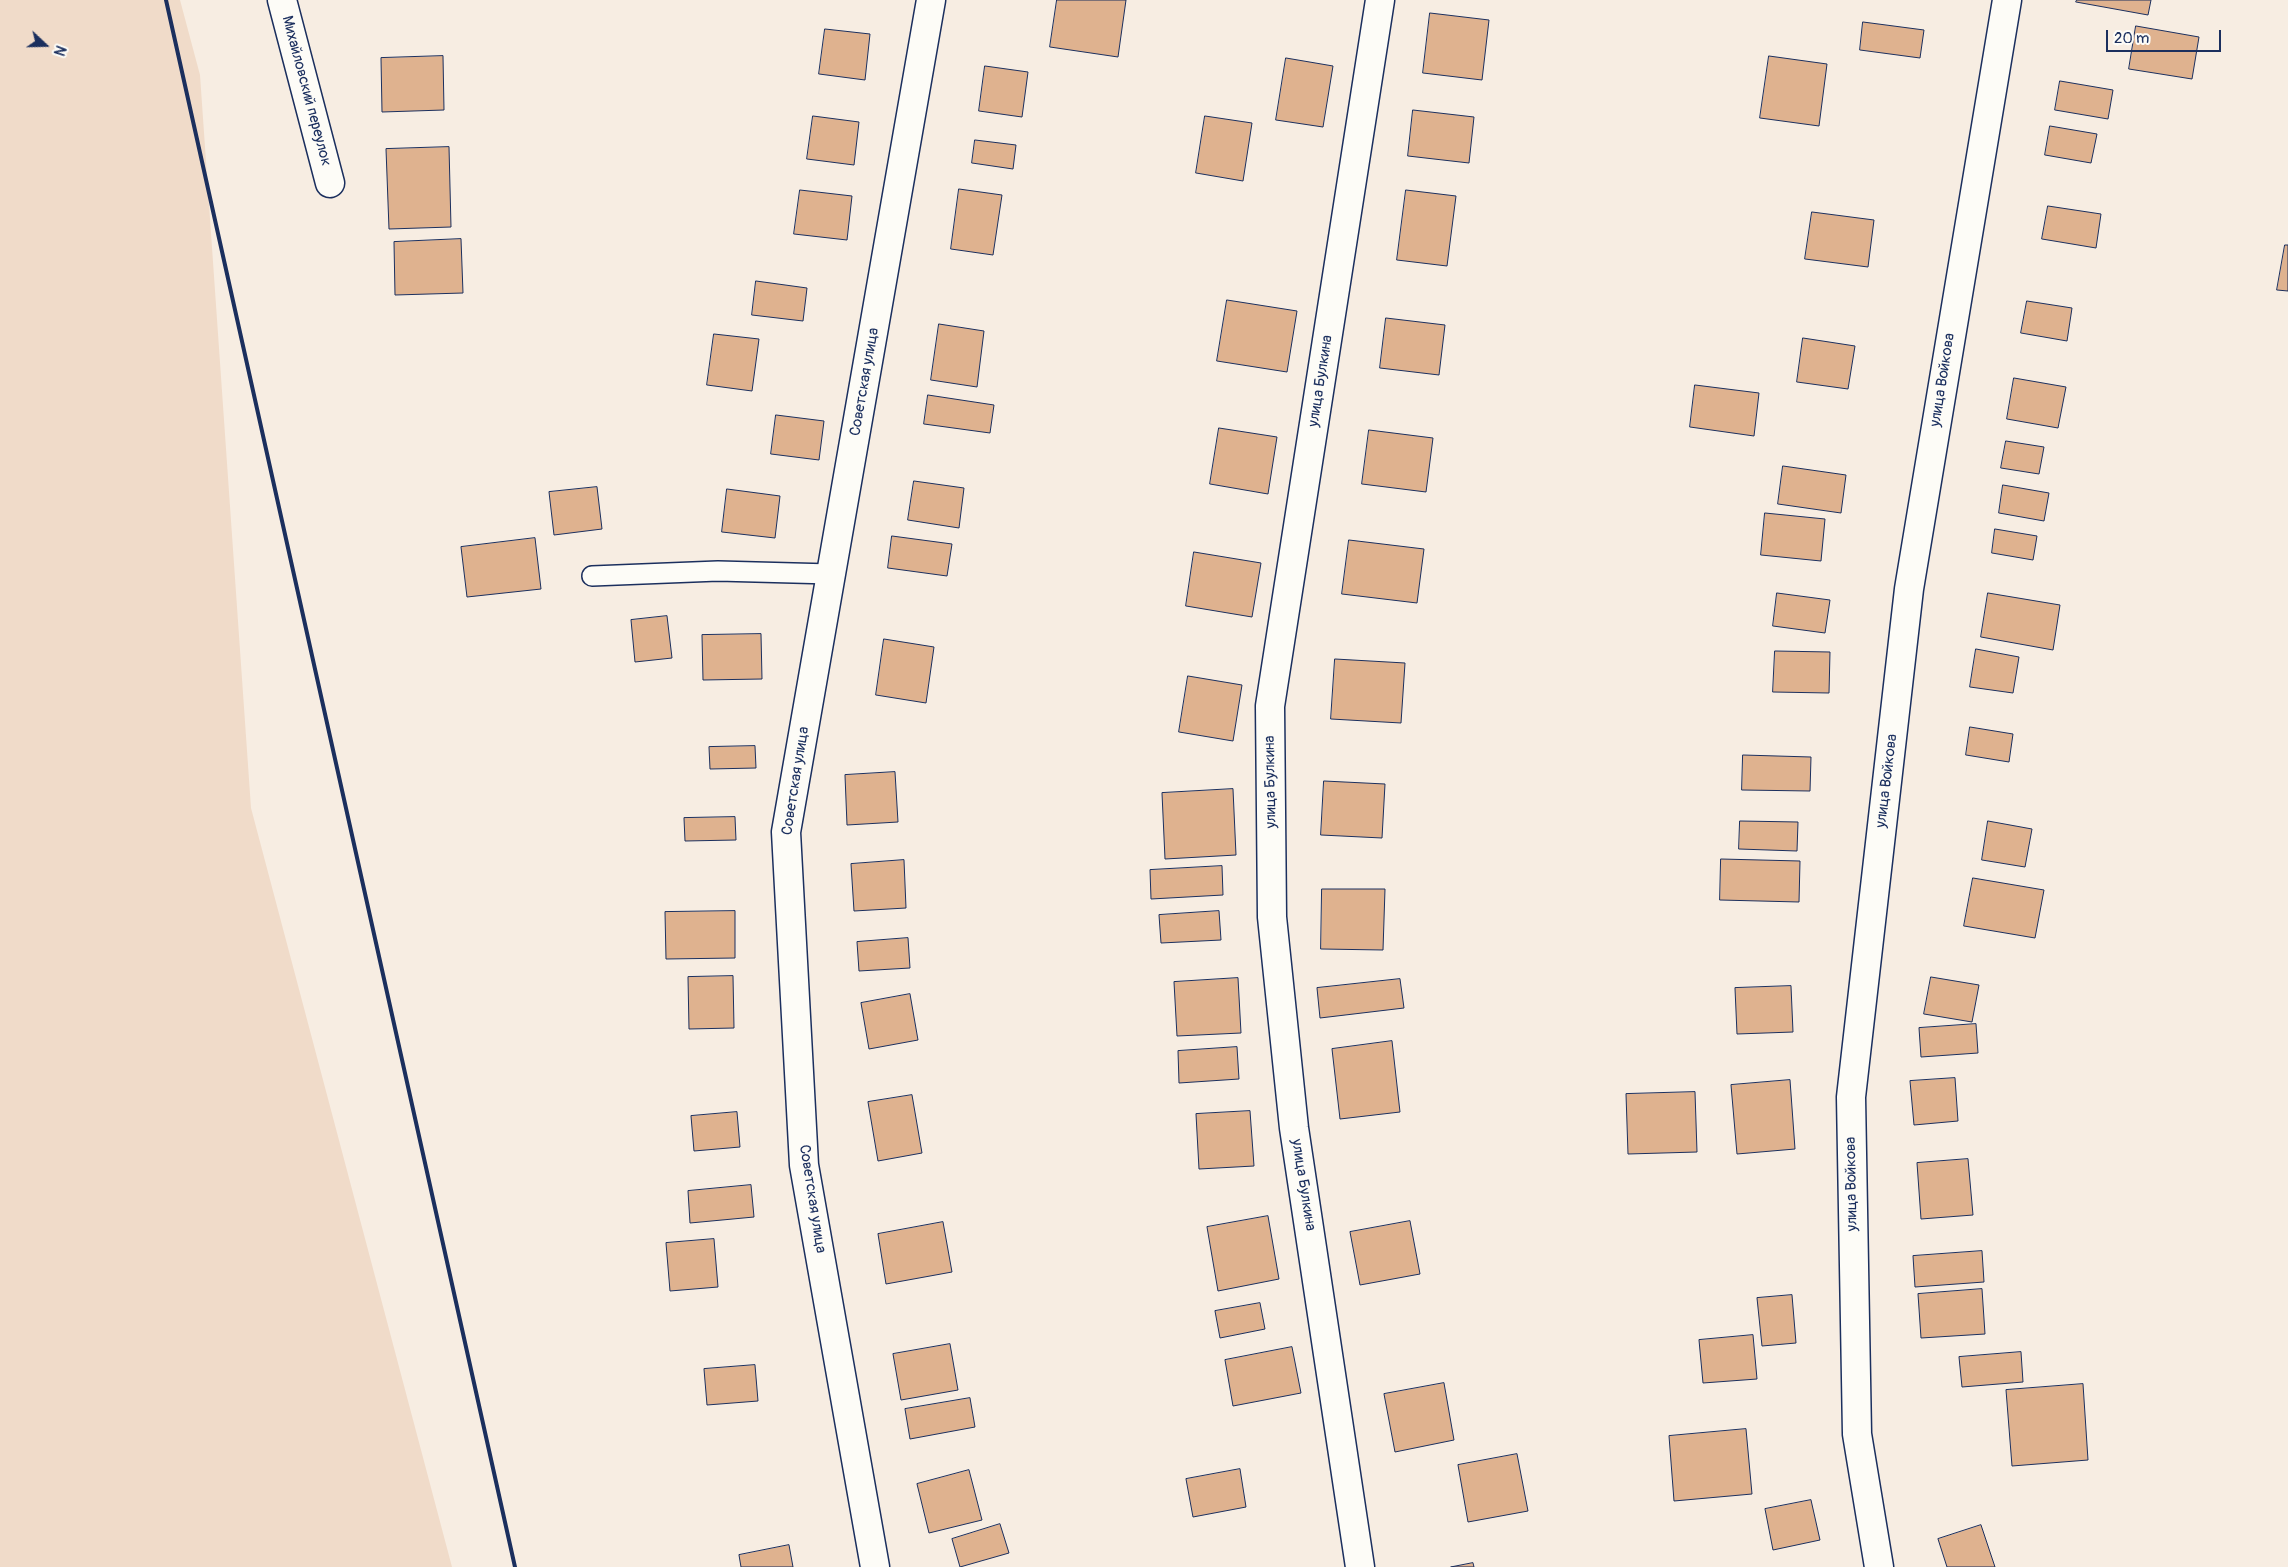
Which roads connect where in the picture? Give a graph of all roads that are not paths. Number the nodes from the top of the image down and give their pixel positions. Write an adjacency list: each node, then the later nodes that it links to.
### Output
1 (282, 0): 5 (street, Михайловский переулок)
2 (931, 0): 6 (street, Советская улица)
3 (1380, 0): 9 (street, улица Булкина)
4 (2006, 0): 10 (street, улица Войкова)
5 (330, 183)
6 (831, 574): 7 (lane); 8 (street, Советская улица)
7 (592, 576)
8 (875, 1567)
9 (1360, 1567)
10 (1879, 1567)

